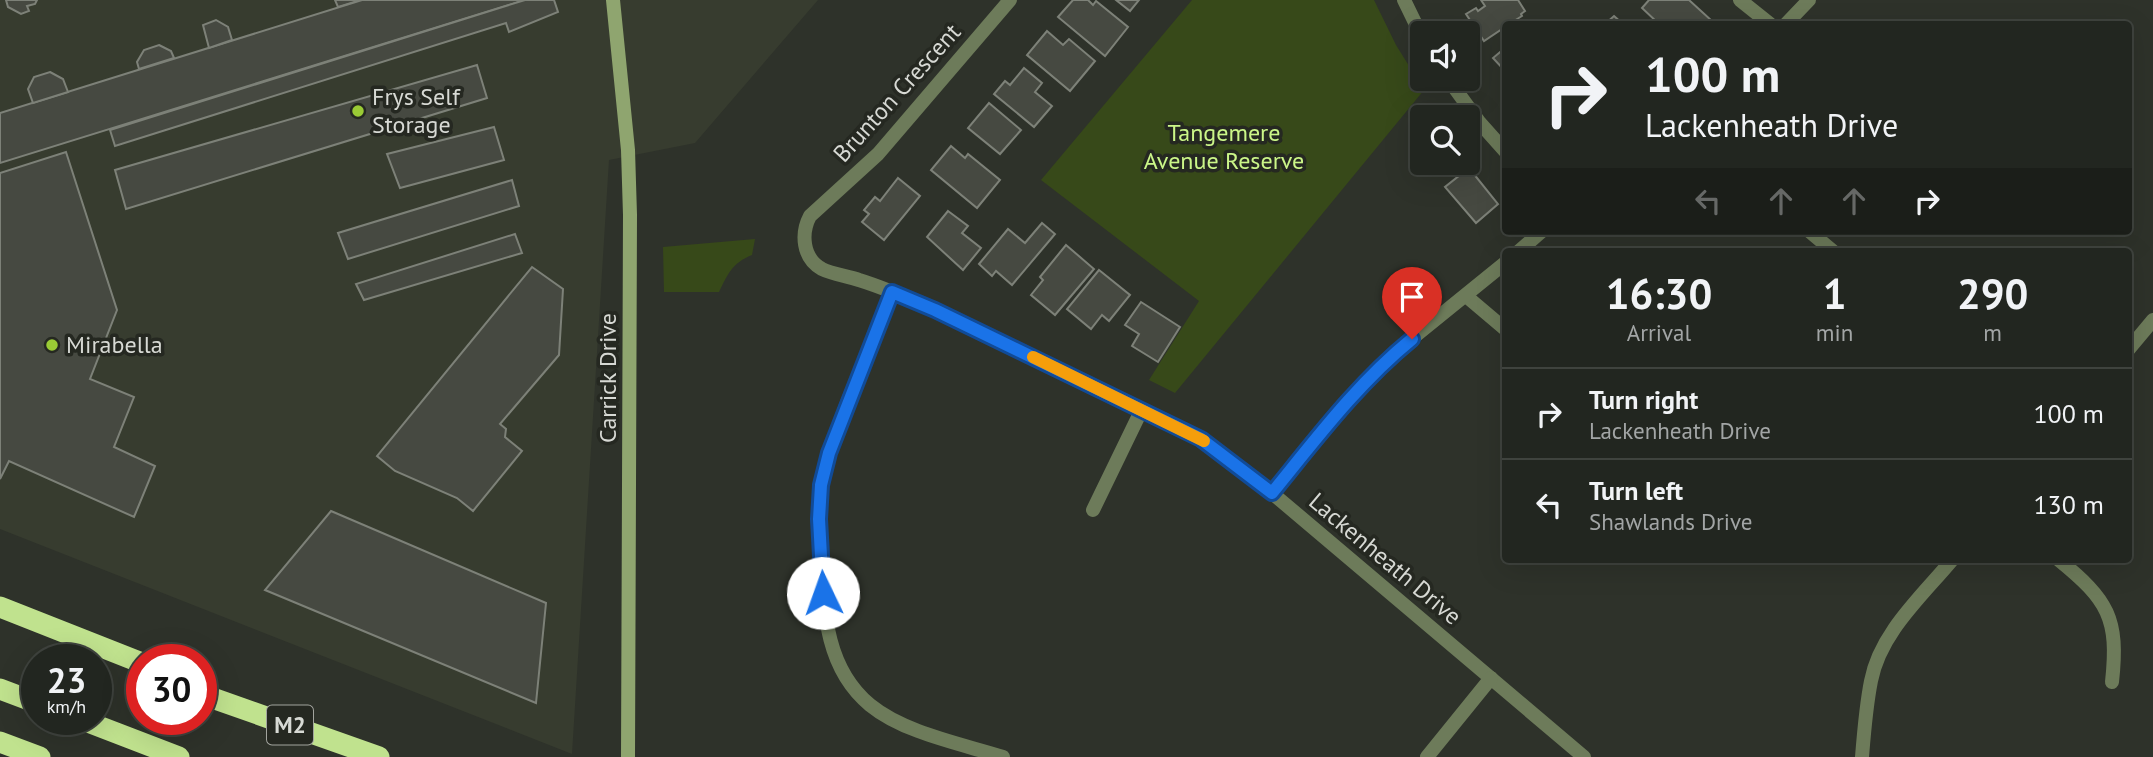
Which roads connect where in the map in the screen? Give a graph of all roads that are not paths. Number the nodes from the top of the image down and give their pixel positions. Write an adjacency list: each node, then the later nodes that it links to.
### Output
1 (613, 0): 43 (street, Carrick Drive)
2 (1010, 0): 15 (street, Brunton Crescent)
3 (1404, 0): 6 (street)
4 (1741, 0): 7 (street)
5 (1809, 0): 8 (street)
6 (1414, 21)
7 (1766, 21)
8 (1789, 21)
9 (1458, 91): 10 (street)
10 (1502, 147)
11 (1537, 235): 13 (street)
12 (1814, 235): 14 (street)
13 (1523, 248)
14 (1829, 248)
15 (807, 252): 17 (street, Lackenheath Drive)
16 (1502, 266): 18 (street)
17 (892, 292): 22 (street, Lackenheath Drive); 44 (street)
18 (1466, 296): 20 (street); 23 (street)
19 (2153, 320): 21 (street)
20 (1502, 326)
21 (2132, 345)
22 (1142, 409): 23 (street, Lackenheath Drive); 24 (street)
23 (1272, 493): 31 (street, Lackenheath Drive)
24 (1093, 510)
25 (1950, 563): 47 (street)
26 (2062, 563): 32 (street)
27 (0, 607): 29 (highway)
28 (0, 623): 30 (highway)
29 (126, 657)
30 (126, 668)
31 (1491, 678): 45 (street); 46 (street, Lackenheath Drive)
32 (2112, 682)
33 (0, 689): 35 (highway)
34 (217, 693): 39 (highway)
35 (21, 697)
36 (217, 699): 39 (highway, M2)
37 (112, 731): 41 (highway)
38 (0, 742): 40 (highway)
39 (344, 743): 42 (highway, M2)
40 (40, 757)
41 (179, 757)
42 (379, 757)
43 (628, 757)
44 (1003, 757)
45 (1427, 757)
46 (1584, 757)
47 (1862, 757)

